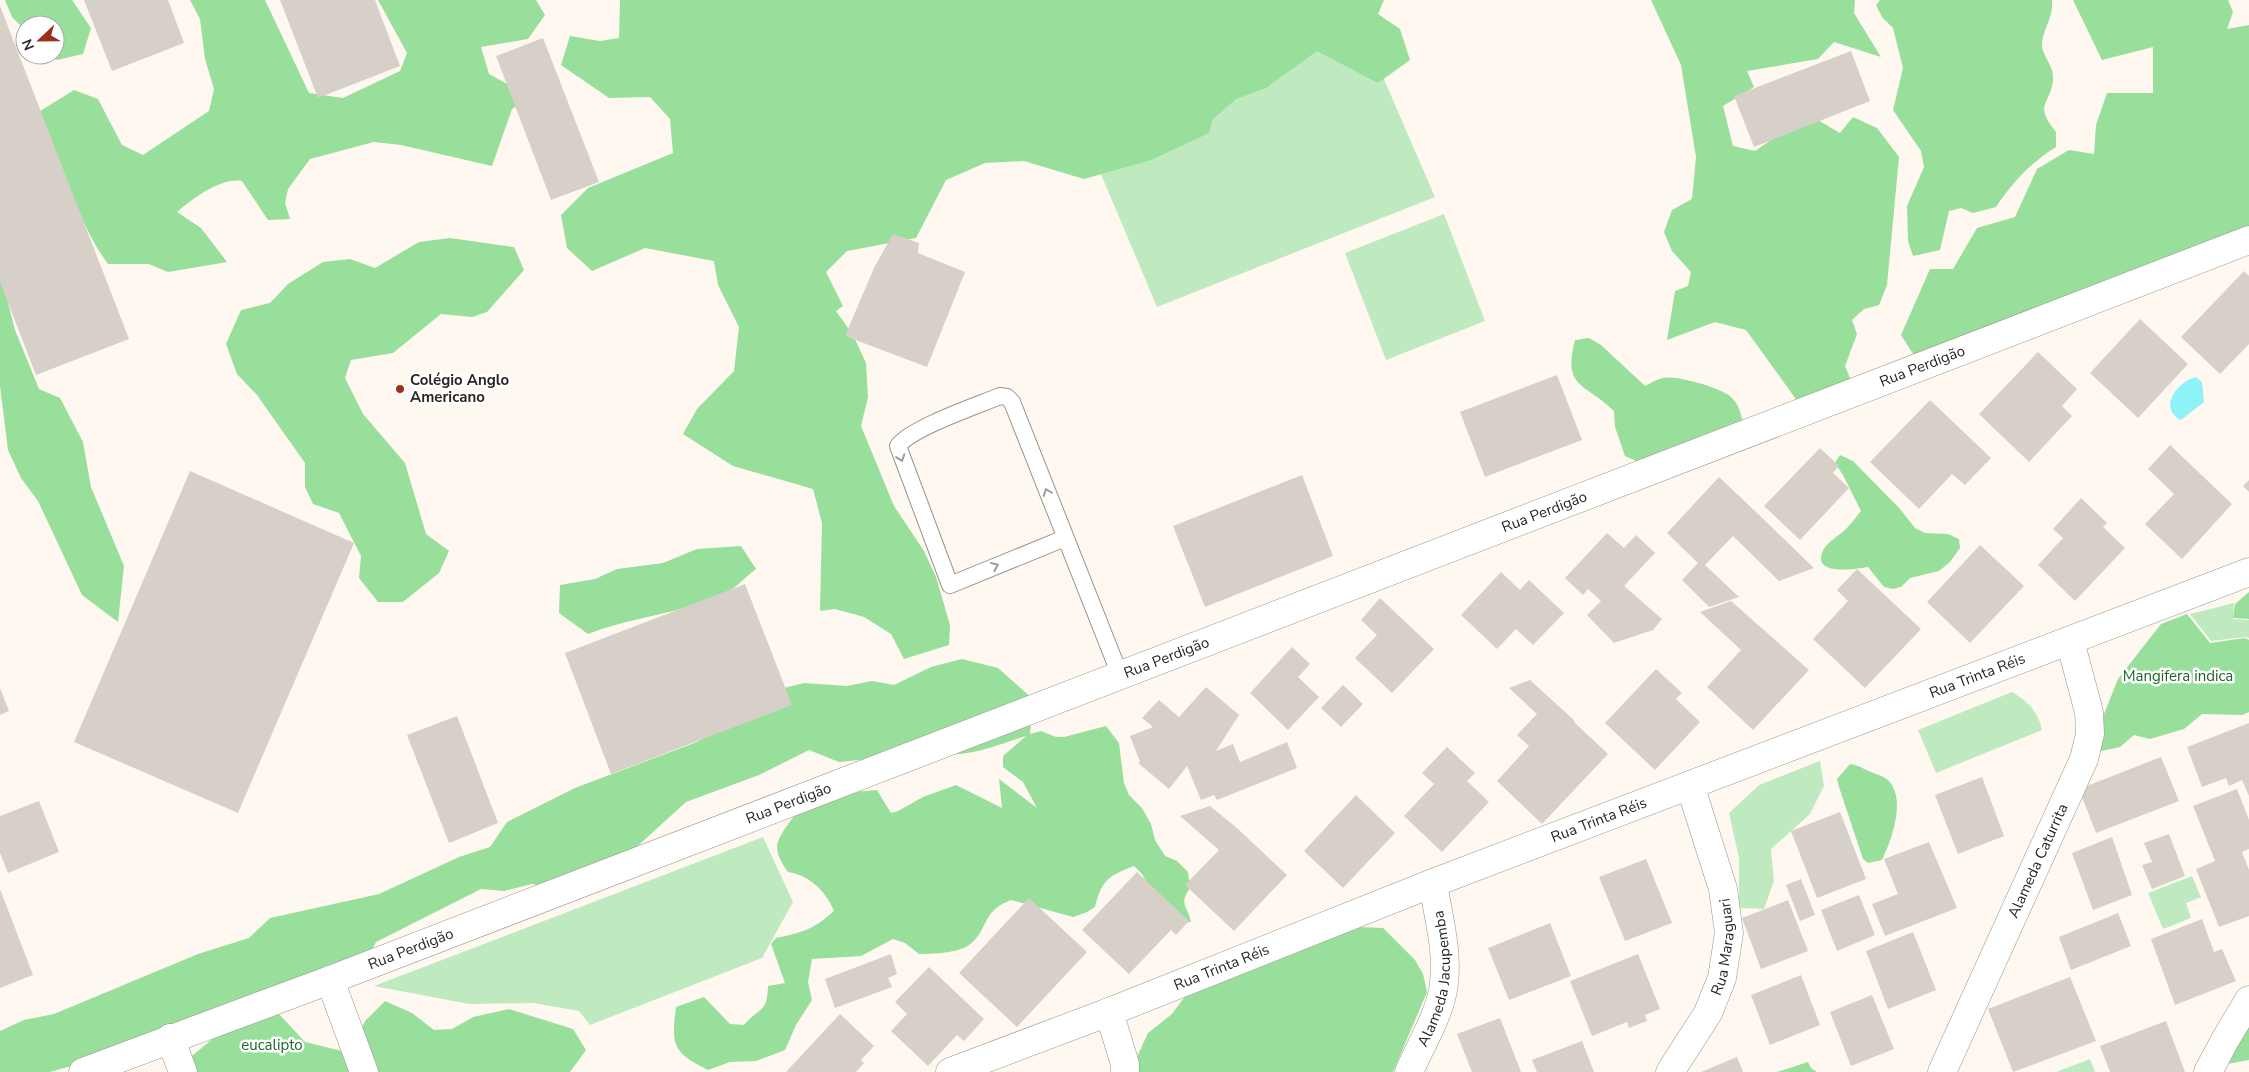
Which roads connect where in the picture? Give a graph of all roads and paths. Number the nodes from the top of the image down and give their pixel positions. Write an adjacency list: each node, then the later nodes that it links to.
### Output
1 (2249, 240): 5 (street, Rua Perdigão)
2 (1065, 538): 2 (lane, one-way to 2); 5 (lane)
3 (2249, 572): 4 (street, Rua Trinta Réis)
4 (2070, 640): 6 (street, Rua Trinta Réis); 19 (street, Alameda Caturrita)
5 (1120, 675): 8 (street, Rua Perdigão)
6 (1690, 785): 7 (street, Rua Trinta Réis); 18 (street, Rua Maraguari)
7 (1433, 883): 10 (street, Rua Trinta Réis); 17 (street, Alameda Jacupemba)
8 (330, 980): 11 (street, Rua Perdigão); 14 (street)
9 (2249, 1000): 20 (street)
10 (1109, 1012): 15 (street, Rua Trinta Réis); 16 (street)
11 (170, 1038): 12 (street, Rua Perdigão); 13 (street)
12 (83, 1072)
13 (183, 1072)
14 (364, 1072)
15 (950, 1072)
16 (1125, 1072)
17 (1409, 1072)
18 (1670, 1072)
19 (1942, 1072)
20 (2208, 1072)

